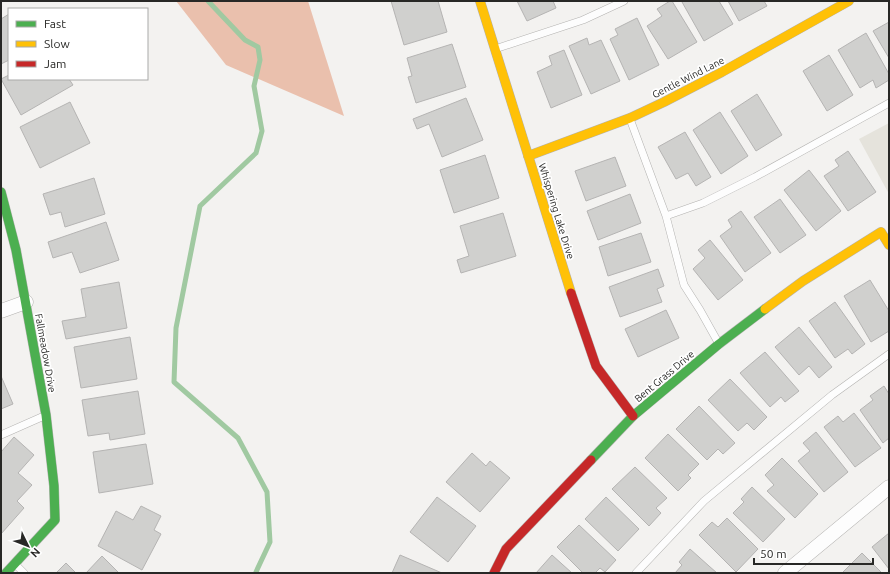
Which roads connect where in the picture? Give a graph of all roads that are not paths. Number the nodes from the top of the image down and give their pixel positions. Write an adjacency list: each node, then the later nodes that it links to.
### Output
1 (480, 1): 4 (street, Whispering Lake Drive)
2 (624, 1): 4 (lane)
3 (849, 1): 6 (street, Gentle Wind Lane)
4 (495, 49): 7 (street, Whispering Lake Drive)
5 (889, 102): 9 (lane)
6 (630, 118): 7 (street, Gentle Wind Lane); 9 (lane)
7 (528, 156): 16 (street, Whispering Lake Drive)
8 (1, 192): 11 (street, Fallmeadow Drive)
9 (666, 216): 13 (lane)
10 (889, 246): 13 (street, Bent Grass Drive)
11 (26, 302): 12 (street); 15 (street, Fallmeadow Drive)
12 (1, 311)
13 (719, 344): 16 (street, Bent Grass Drive)
14 (889, 354): 23 (lane)
15 (46, 415): 17 (lane); 19 (street, Fallmeadow Drive)
16 (633, 416): 22 (street, Bent Grass Drive)
17 (1, 435)
18 (889, 487): 24 (street)
19 (15, 564): 20 (street); 21 (lane)
20 (6, 573)
21 (24, 573)
22 (494, 573)
23 (636, 573)
24 (785, 573)

